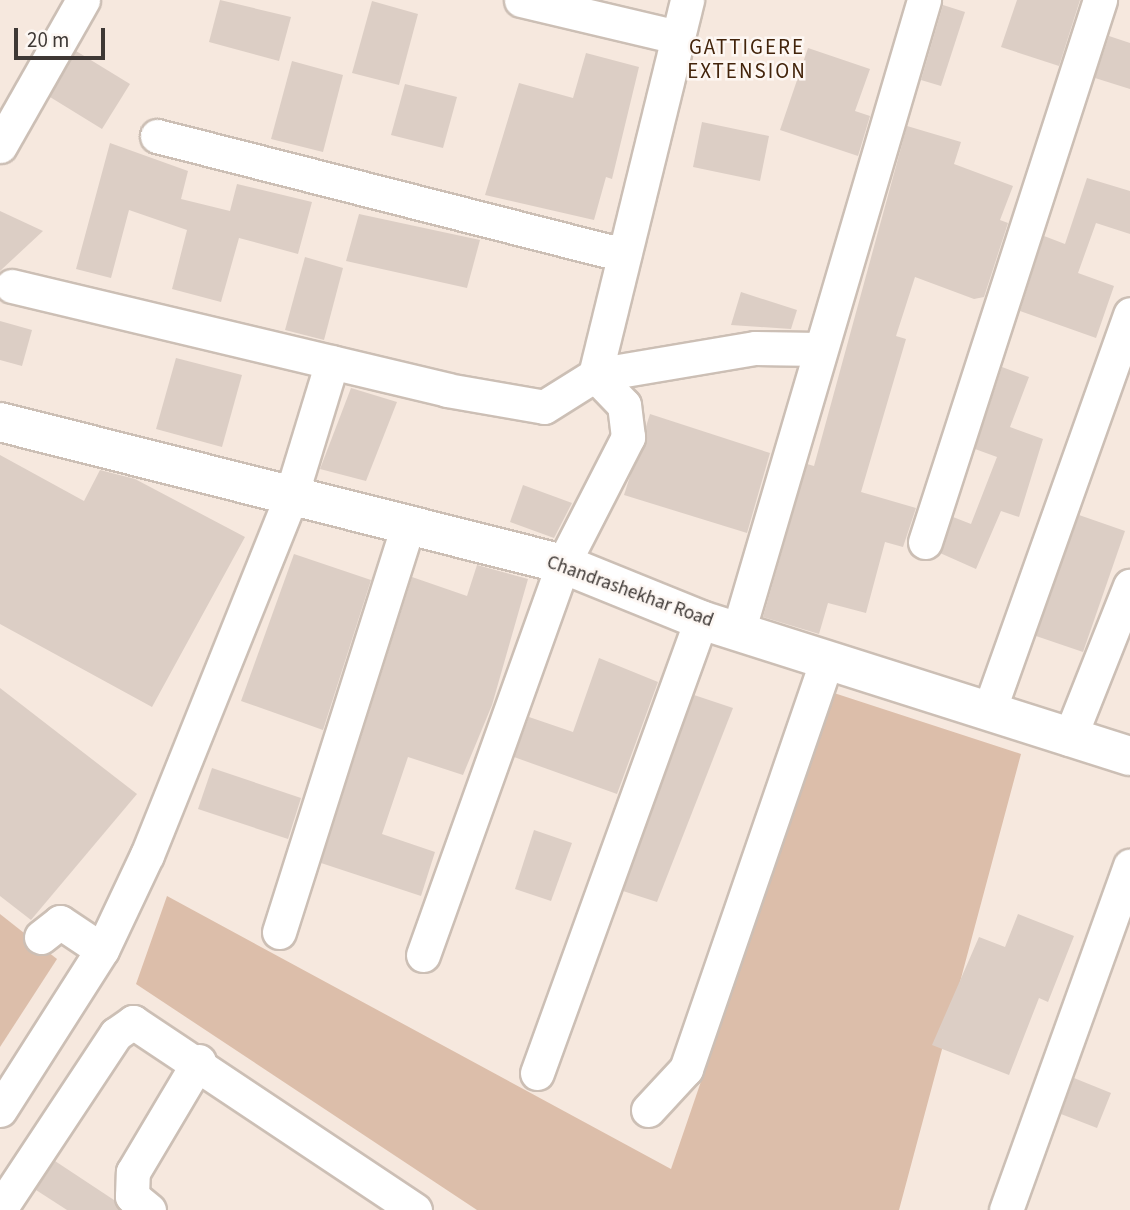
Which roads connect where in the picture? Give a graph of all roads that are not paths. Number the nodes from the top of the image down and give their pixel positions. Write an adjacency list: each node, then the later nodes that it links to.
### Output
1 (83, 0): 8 (street)
2 (521, 0): 6 (street)
3 (687, 0): 6 (street)
4 (924, 0): 12 (street)
5 (1100, 0): 18 (street)
6 (677, 37): 9 (street)
7 (157, 136): 9 (street)
8 (0, 146)
9 (624, 255): 14 (street)
10 (12, 286): 13 (street)
11 (1127, 334): 24 (street)
12 (819, 349): 14 (street); 22 (street)
13 (332, 362): 14 (street); 16 (street)
14 (595, 375): 19 (street)
15 (0, 422): 16 (street, Chandrashekhar Road)
16 (291, 496): 17 (street, Chandrashekhar Road); 30 (street)
17 (408, 526): 19 (street, Chandrashekhar Road); 28 (street)
18 (925, 542)
19 (563, 564): 21 (street, Chandrashekhar Road); 31 (street)
20 (1130, 586): 25 (street)
21 (701, 621): 22 (street, Chandrashekhar Road); 33 (street)
22 (738, 632): 23 (street, Chandrashekhar Road)
23 (827, 659): 24 (street, Chandrashekhar Road); 35 (street)
24 (990, 708): 25 (street, Chandrashekhar Road)
25 (1069, 739): 26 (street, Chandrashekhar Road)
26 (1130, 756)
27 (1130, 866): 39 (street)
28 (279, 932)
29 (41, 937): 30 (street)
30 (102, 950): 34 (street)
31 (423, 955)
32 (199, 1061): 36 (street); 37 (street); 38 (street)
33 (537, 1073)
34 (0, 1110)
35 (648, 1110)
36 (0, 1209)
37 (149, 1210)
38 (415, 1210)
39 (1006, 1210)

